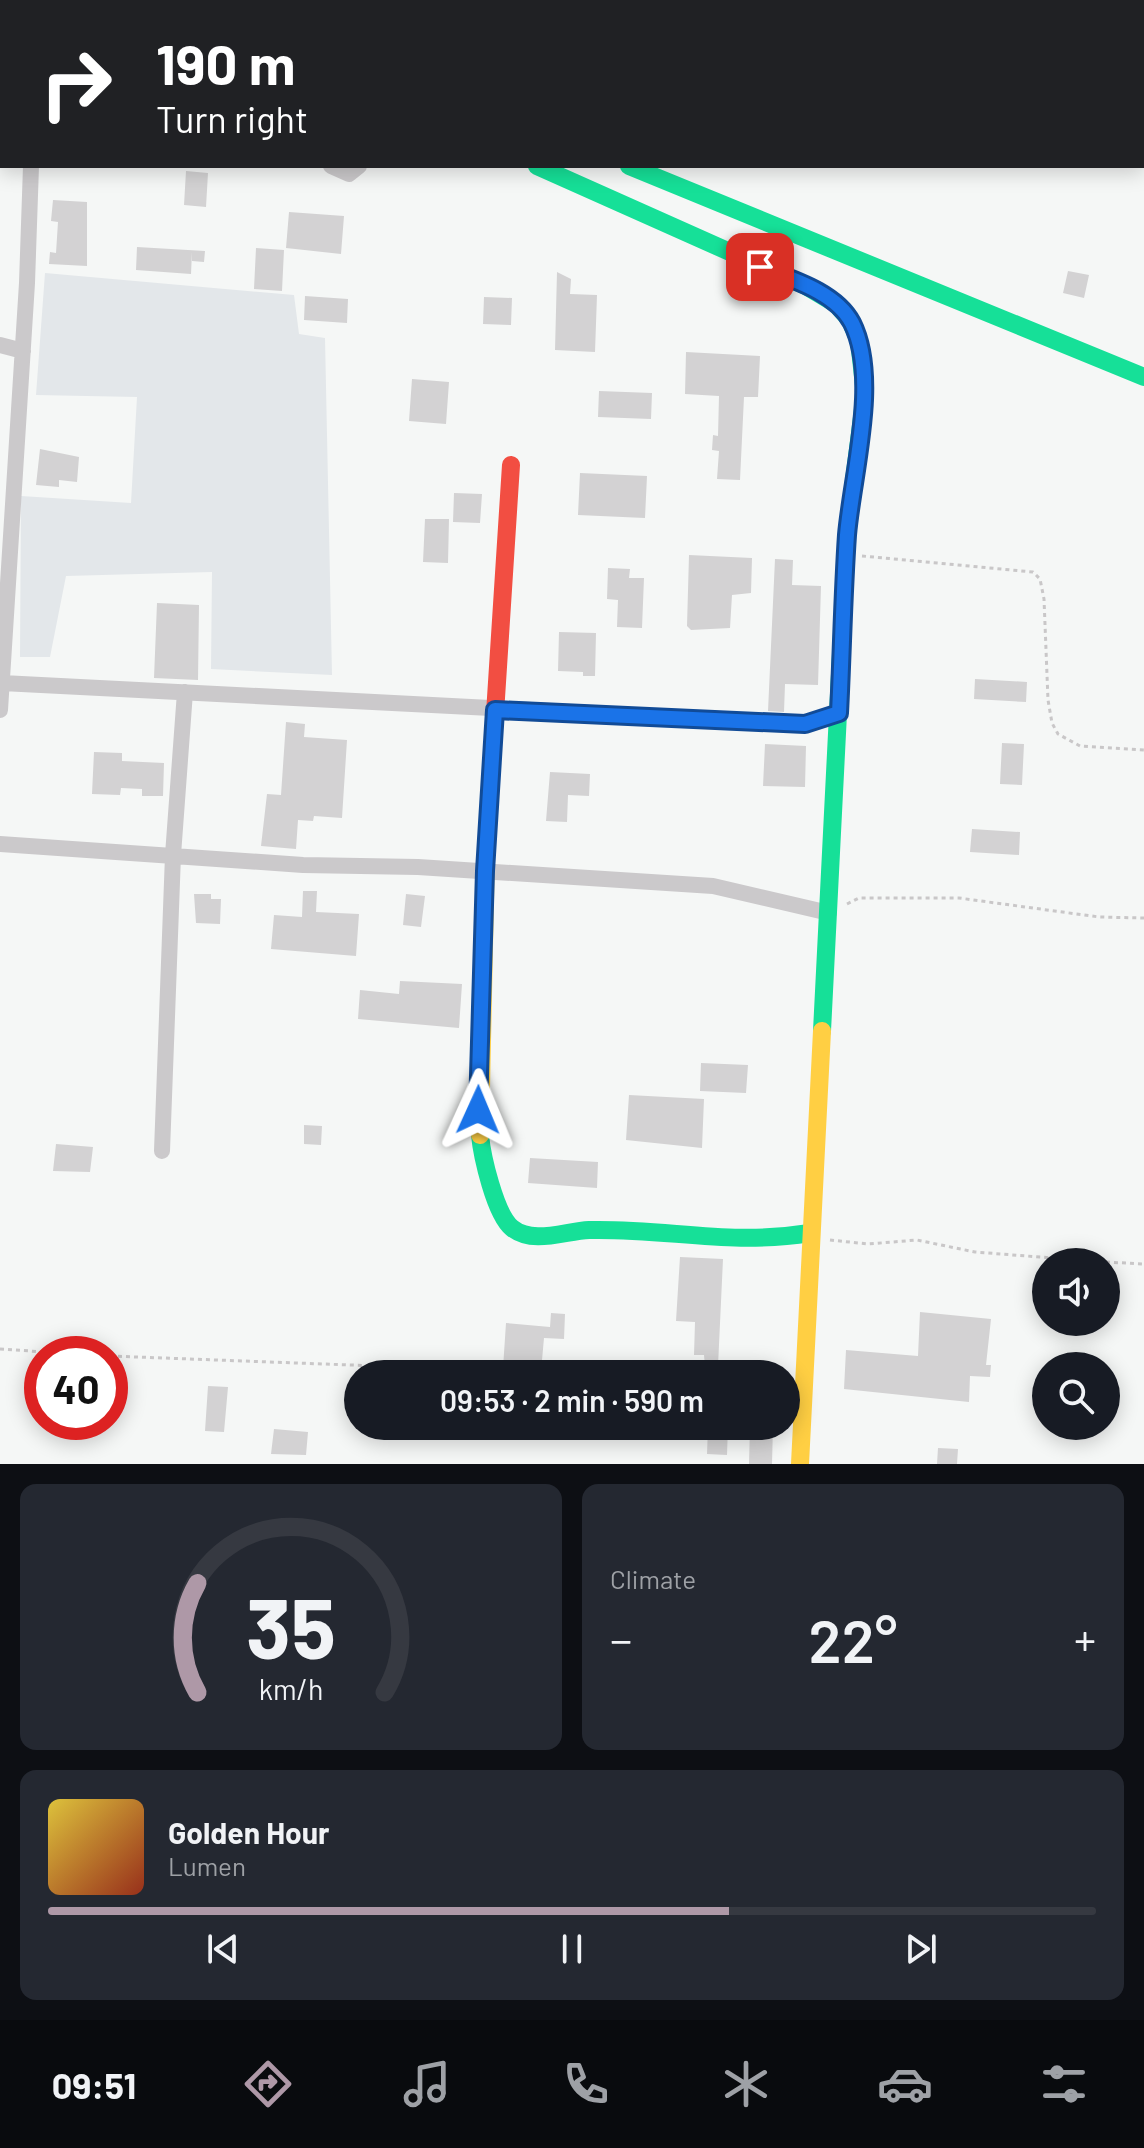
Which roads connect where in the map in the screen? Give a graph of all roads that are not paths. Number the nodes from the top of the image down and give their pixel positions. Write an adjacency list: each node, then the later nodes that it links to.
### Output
1 (31, 168): 7 (street)
2 (336, 168): 3 (street)
3 (358, 168)
4 (541, 168): 14 (street)
5 (634, 168): 8 (street)
6 (0, 345): 7 (street)
7 (23, 351): 10 (street)
8 (1144, 377)
9 (511, 465): 13 (street)
10 (2, 683): 11 (street); 12 (street)
11 (185, 692): 13 (street); 16 (street)
12 (0, 710)
13 (495, 710): 14 (street); 17 (street)
14 (839, 713): 18 (street)
15 (0, 844): 16 (street)
16 (173, 855): 17 (street); 19 (street)
17 (485, 871): 18 (street); 20 (street)
18 (829, 913): 20 (street)
19 (162, 1151)
20 (810, 1233): 21 (street)
21 (797, 1360)
22 (798, 1440): 23 (street)
23 (800, 1464)

